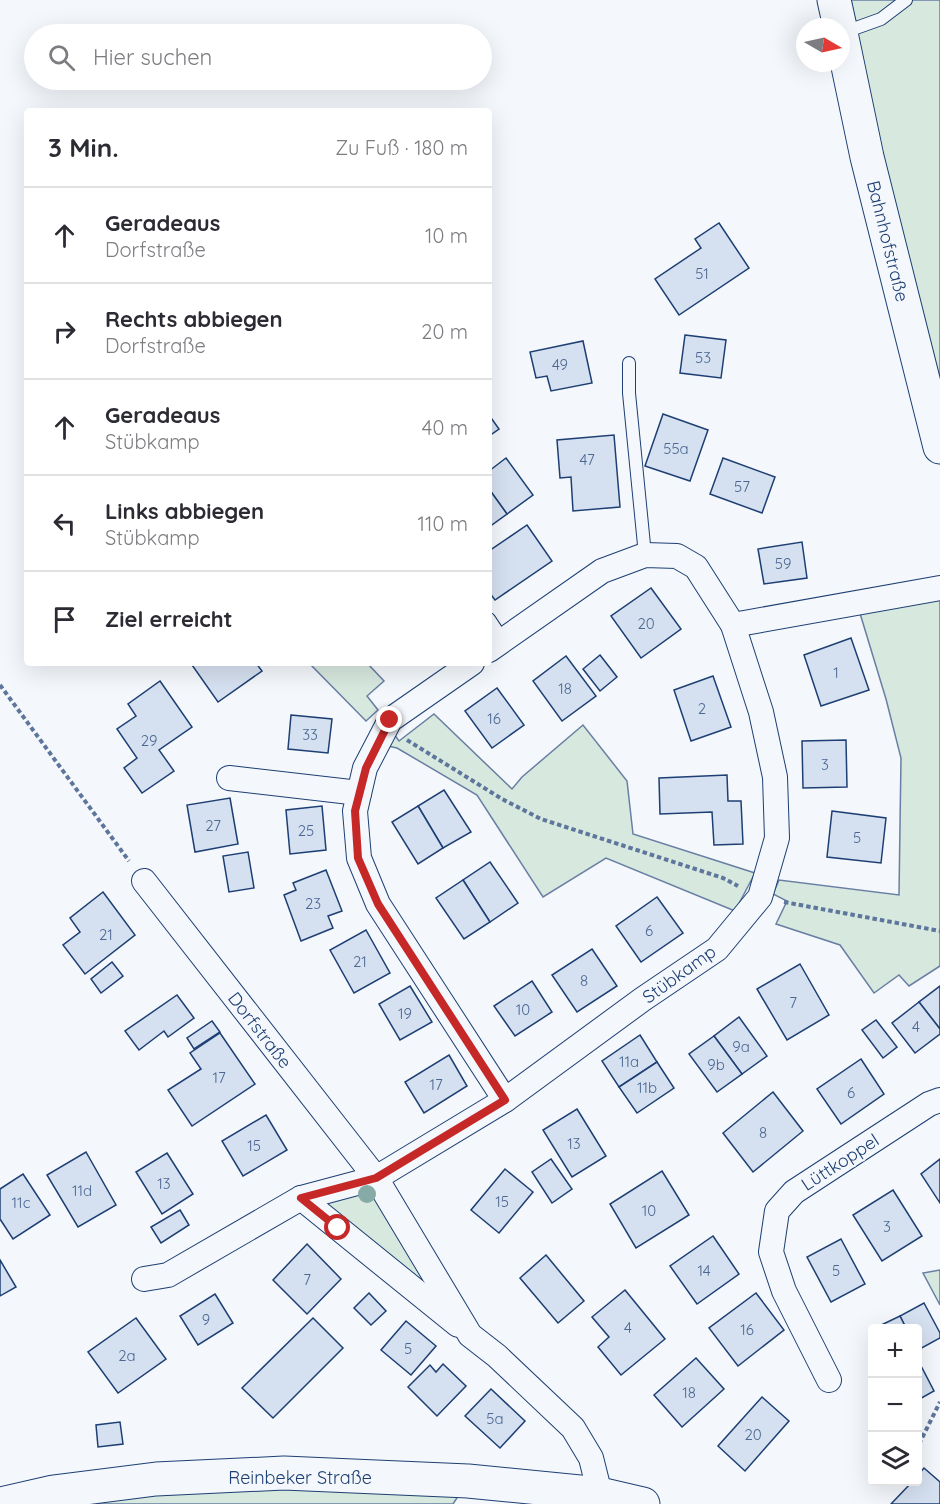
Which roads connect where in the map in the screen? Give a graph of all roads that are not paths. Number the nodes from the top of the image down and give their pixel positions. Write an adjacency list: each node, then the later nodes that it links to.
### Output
1 (834, 0): 3 (main road)
2 (906, 0): 4 (lane)
3 (838, 18)
4 (850, 30)
5 (849, 72): 7 (main road, Bahnhofstraße)
6 (629, 363): 8 (lane)
7 (940, 447)
8 (645, 555): 10 (street, Stübkamp); 12 (street, Stübkamp)
9 (940, 588): 10 (street)
10 (733, 624): 17 (street, Stübkamp)
11 (492, 630): 12 (lane)
12 (496, 645)
13 (468, 666): 15 (street)
14 (229, 778): 15 (street)
15 (359, 793): 17 (street)
16 (144, 881): 19 (street, Dorfstraße)
17 (505, 1100): 19 (street, Stübkamp)
18 (940, 1100): 23 (street, Lüttkoppel)
19 (376, 1178): 20 (street); 22 (street, Dorfstraße)
20 (301, 1198): 21 (street); 22 (street, Dorfstraße)
21 (144, 1279)
22 (470, 1335): 24 (street, Dorfstraße)
23 (829, 1380)
24 (600, 1494): 25 (main road, Reinbeker Straße); 26 (main road, Reinbeker Straße)
25 (1, 1504)
26 (643, 1504)

